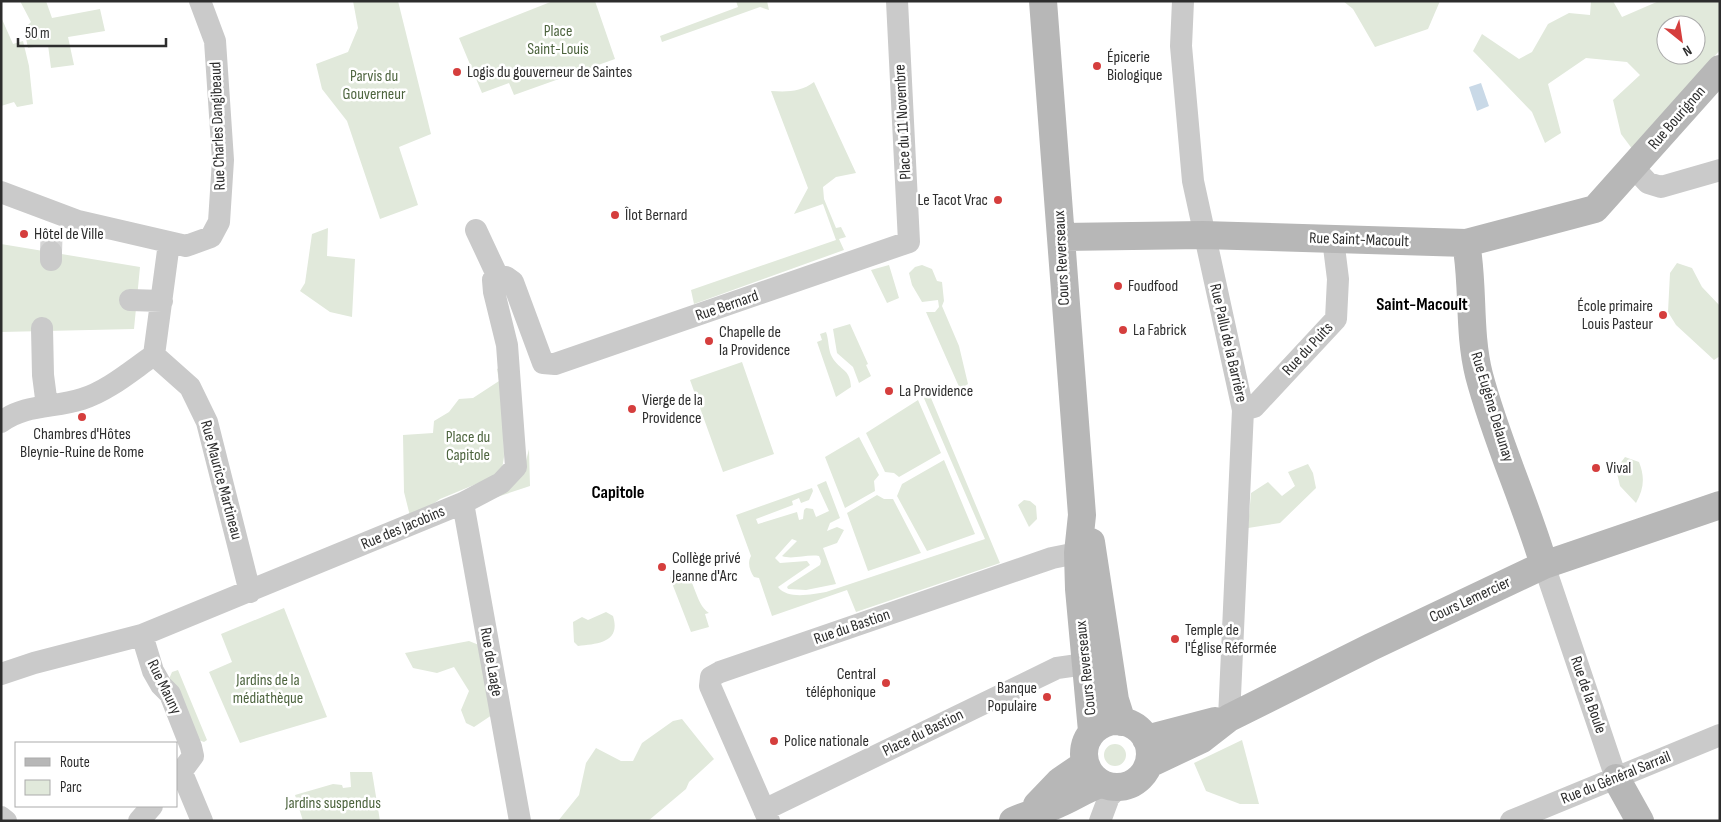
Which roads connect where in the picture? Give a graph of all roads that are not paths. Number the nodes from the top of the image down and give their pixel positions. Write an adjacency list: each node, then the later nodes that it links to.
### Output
1 (200, 1): 14 (street, Rue Charles Dangibeaud)
2 (897, 1): 13 (street, Place du 11 Novembre)
3 (1043, 1): 11 (main road, Cours Reverseaux)
4 (1183, 1): 10 (street, Rue Pallu de la Barrière)
5 (1720, 69): 6 (main road, Rue Bourignon)
6 (1634, 168): 7 (street); 15 (main road, Rue Saint-Macoult)
7 (1720, 170)
8 (1, 192): 14 (street, Rue Charles Dangibeaud)
9 (476, 230): 16 (street)
10 (1204, 235): 11 (main road, Rue Saint-Macoult); 12 (main road, Rue Saint-Macoult); 22 (street, Rue Pallu de la Barrière)
11 (1062, 237): 26 (main road, Cours Reverseaux)
12 (1333, 239): 15 (main road, Rue Saint-Macoult); 22 (street, Rue du Puits)
13 (909, 242): 16 (street, Rue Bernard)
14 (169, 243): 18 (street)
15 (1466, 243): 28 (main road, Rue Eugène Delaunay)
16 (498, 277): 24 (street, Rue des Jacobins)
17 (130, 300): 18 (street)
18 (162, 301): 20 (street)
19 (42, 328): 21 (street)
20 (154, 355): 21 (street); 29 (street, Rue Maurice Martineau)
21 (47, 406): 23 (street)
22 (1243, 410): 34 (street, Rue Pallu de la Barrière)
23 (1, 422)
24 (463, 503): 29 (street, Rue des Jacobins); 50 (street, Rue de Laage)
25 (1720, 505): 28 (main road, Cours Lemercier)
26 (1082, 515): 27 (main road, Cours Reverseaux); 30 (main road, Cours Reverseaux)
27 (1078, 553): 30 (street); 32 (main road, Cours Reverseaux); 43 (street, Rue du Bastion)
28 (1544, 565): 34 (main road, Cours Lemercier); 41 (street, Rue de la Boule)
29 (250, 592): 31 (street, Rue des Jacobins)
30 (1103, 609): 35 (main road, Cours Reverseaux)
31 (142, 635): 33 (street, Rue des Jacobins); 39 (street, Rue Mauny)
32 (1085, 664): 36 (main road, Cours Reverseaux); 43 (street, Place du Bastion)
33 (1, 674)
34 (1229, 718): 38 (main road, Cours Lemercier)
35 (1122, 722): 36 (main road); 38 (main road)
36 (1092, 731): 40 (main road)
37 (1720, 735): 41 (street, Rue du Général Sarrail)
38 (1147, 751): 40 (main road)
39 (179, 776): 49 (street, Rue Mauny)
40 (1102, 778): 46 (main road); 52 (street)
41 (1616, 778): 44 (street, Rue du Général Sarrail); 54 (main road, Rue de la Boule)
42 (151, 807): 48 (street)
43 (766, 816)
44 (1534, 816): 53 (street, Rue du Général Sarrail)
45 (1, 817): 47 (street)
46 (1021, 817): 51 (street)
47 (6, 821)
48 (139, 821)
49 (202, 821)
50 (520, 821)
51 (1060, 821)
52 (1100, 821)
53 (1511, 821)
54 (1640, 821)

